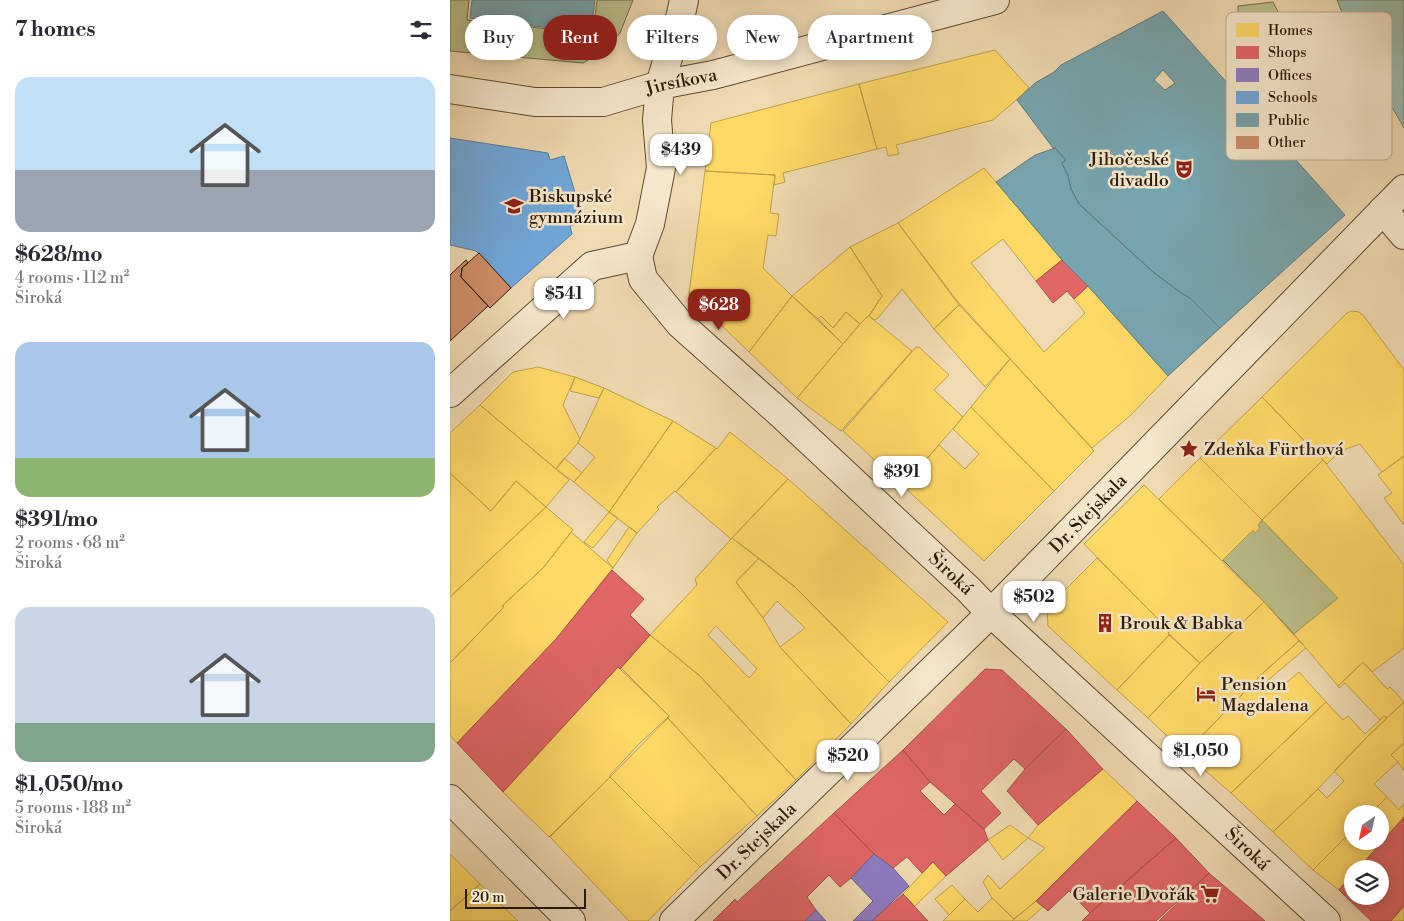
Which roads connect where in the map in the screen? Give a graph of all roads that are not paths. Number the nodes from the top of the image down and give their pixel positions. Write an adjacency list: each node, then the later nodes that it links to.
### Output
1 (684, 0): 3 (street)
2 (995, 0): 3 (street, Jirsíkova)
3 (660, 85): 4 (street, Jirsíkova); 8 (street)
4 (450, 89)
5 (1404, 189): 6 (street, Dr. Stejskala)
6 (1375, 218): 7 (street); 10 (street, Dr. Stejskala)
7 (1404, 235)
8 (638, 256): 9 (street); 10 (street, Široká)
9 (450, 393)
10 (991, 613): 13 (street, Dr. Stejskala); 14 (street, Široká)
11 (450, 799): 12 (street)
12 (571, 921)
13 (674, 921)
14 (1326, 921)

